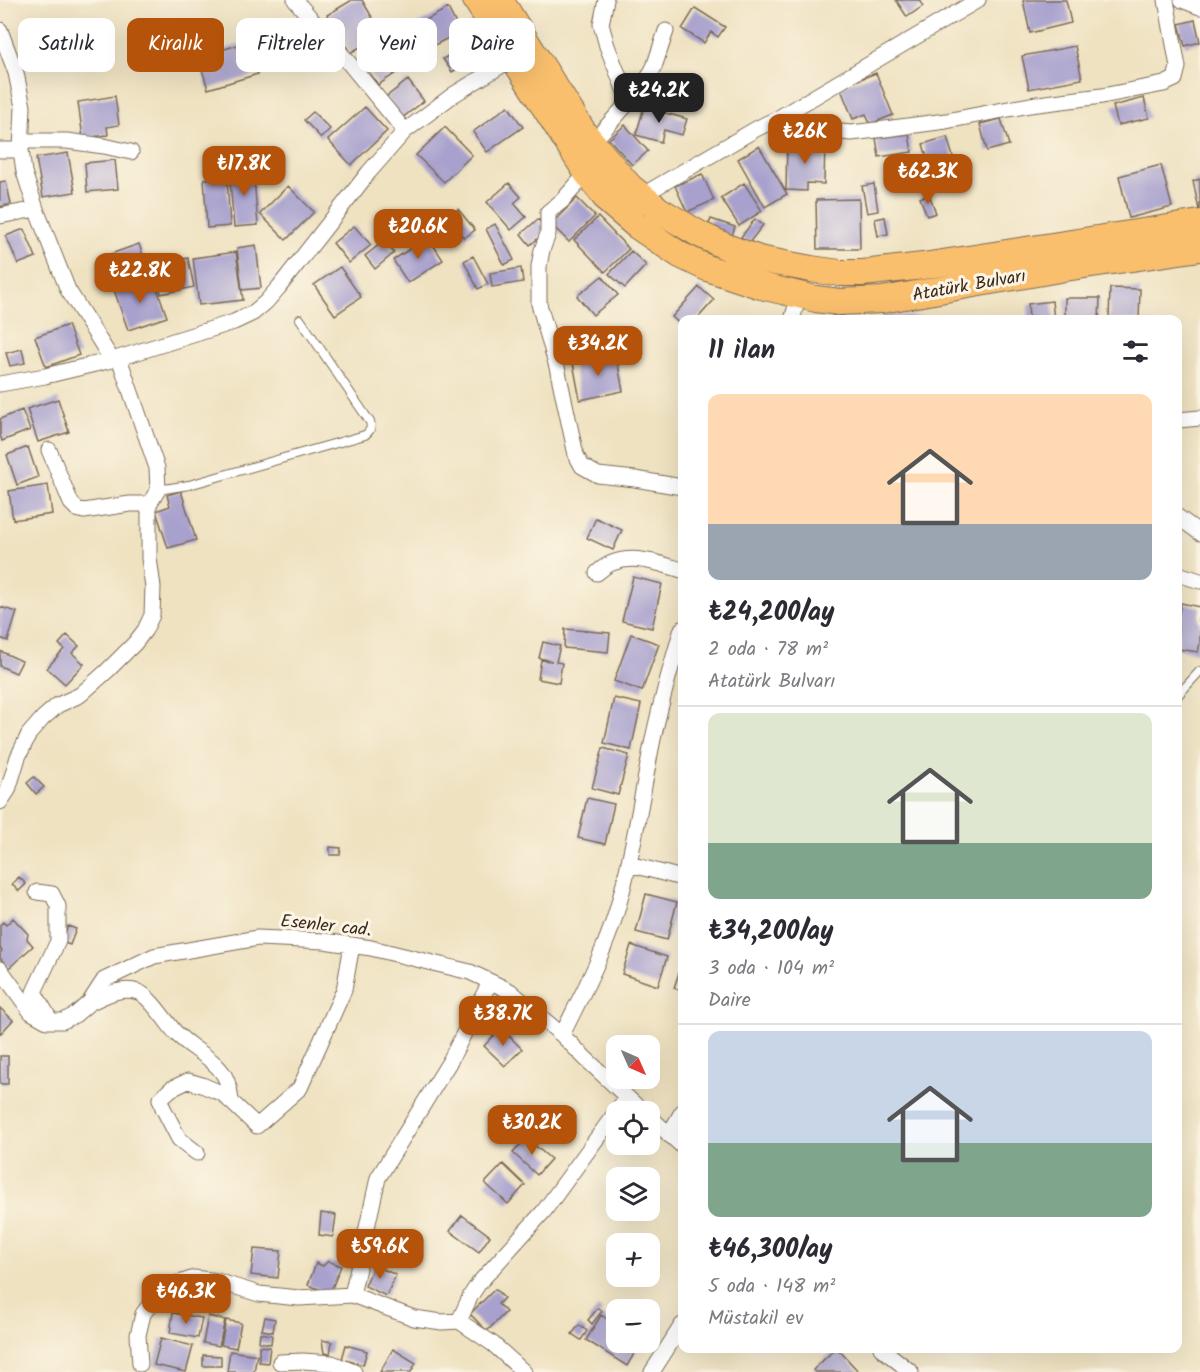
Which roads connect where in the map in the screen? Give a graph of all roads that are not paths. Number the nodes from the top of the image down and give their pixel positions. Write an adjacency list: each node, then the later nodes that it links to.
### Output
1 (295, 0): 18 (street)
2 (476, 0): 9 (highway, Atatürk Bulvarı)
3 (500, 0): 10 (highway, Atatürk Bulvarı)
4 (606, 0): 16 (street)
5 (978, 0): 17 (street)
6 (1166, 0): 17 (street)
7 (1182, 0): 8 (street)
8 (1200, 7)
9 (489, 18)
10 (507, 18)
11 (0, 30): 20 (street)
12 (666, 31): 16 (street)
13 (507, 72): 18 (street)
14 (528, 72): 23 (highway, Atatürk Bulvarı)
15 (530, 72): 19 (highway, Atatürk Bulvarı)
16 (629, 102): 19 (street)
17 (780, 117): 24 (street)
18 (405, 131): 31 (street)
19 (592, 143): 24 (highway, Atatürk Bulvarı)
20 (22, 145): 21 (street); 22 (street); 25 (street)
21 (0, 150)
22 (131, 152)
23 (587, 173): 29 (highway, Atatürk Bulvarı); 36 (street)
24 (641, 196): 27 (highway, Atatürk Bulvarı)
25 (36, 208): 26 (street); 31 (street)
26 (0, 216)
27 (1200, 223)
28 (1200, 249): 29 (highway, Atatürk Bulvarı)
29 (795, 313)
30 (300, 319): 37 (lane)
31 (116, 359): 32 (street); 37 (street)
32 (0, 384)
33 (1200, 418): 34 (street)
34 (1182, 420)
35 (49, 450): 38 (street)
36 (678, 486)
37 (158, 490): 38 (street)
38 (149, 504): 48 (street)
39 (1182, 520): 40 (street)
40 (1200, 533)
41 (678, 569): 42 (street)
42 (597, 573)
43 (1182, 575): 44 (street)
44 (1200, 581)
45 (678, 642): 49 (street)
46 (1200, 671): 47 (lane)
47 (1182, 691)
48 (0, 802)
49 (628, 864): 50 (street); 57 (street)
50 (678, 877)
51 (37, 892): 56 (street)
52 (352, 945): 54 (street, Esenler cad.); 55 (street, Esenler cad.); 60 (street)
53 (0, 969): 56 (street)
54 (490, 982): 57 (street, Esenler cad.); 66 (street)
55 (89, 1003): 56 (street, Esenler cad.); 60 (street)
56 (51, 1021)
57 (562, 1035): 58 (street, Esenler cad.)
58 (627, 1096): 59 (street, Esenler cad.); 67 (street)
59 (632, 1101)
60 (231, 1102): 65 (street)
61 (678, 1119): 63 (street)
62 (660, 1126): 63 (street)
63 (669, 1135): 64 (street)
64 (678, 1143)
65 (197, 1153)
66 (352, 1295): 67 (street); 71 (street)
67 (459, 1321): 73 (street)
68 (678, 1331): 74 (street)
69 (887, 1353): 75 (street)
70 (280, 1362): 72 (street)
71 (140, 1364)
72 (354, 1372)
73 (524, 1372)
74 (652, 1372)
75 (911, 1372)

